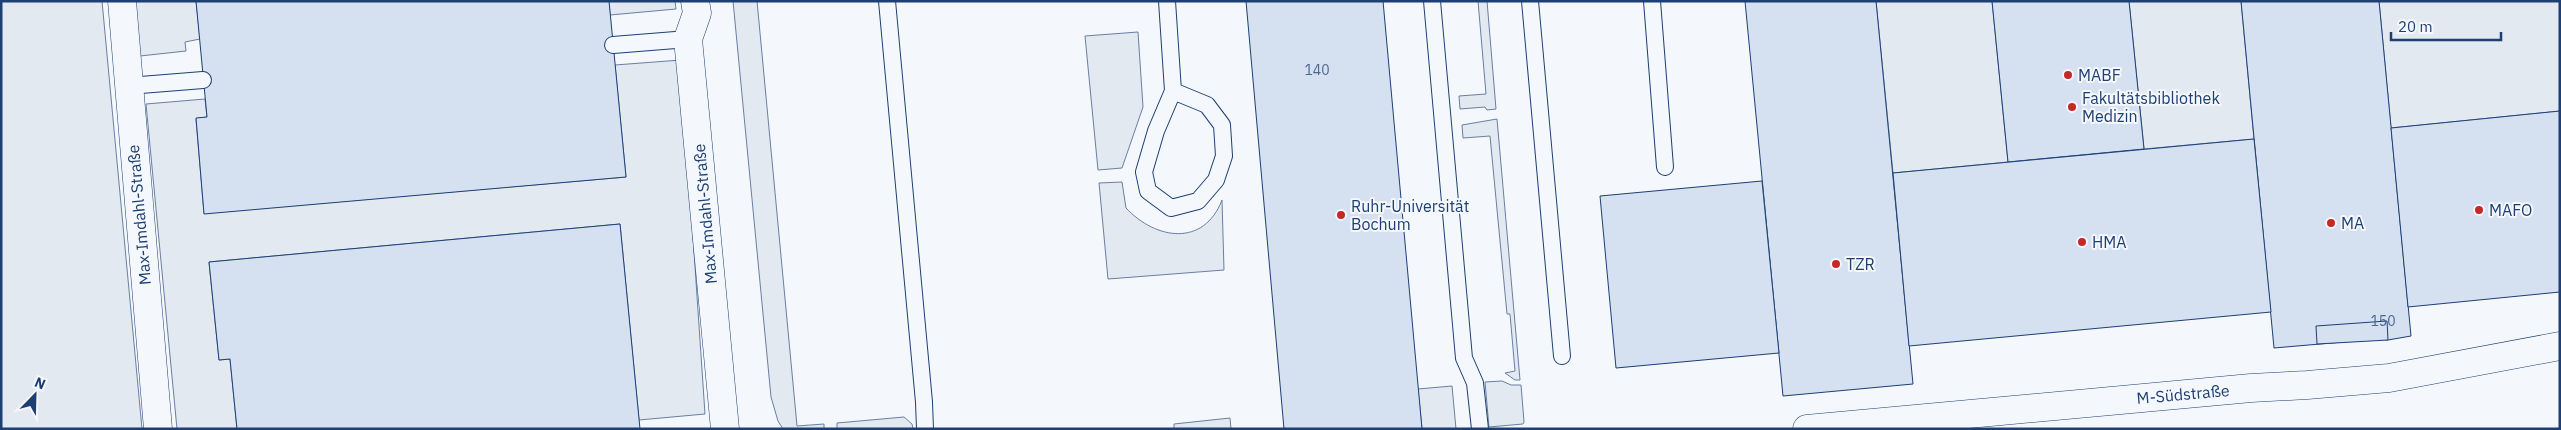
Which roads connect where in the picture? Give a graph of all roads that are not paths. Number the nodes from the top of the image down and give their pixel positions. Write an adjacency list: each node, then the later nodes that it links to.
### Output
1 (122, 1): 11 (street, Max-Imdahl-Straße)
2 (695, 1): 8 (street, Max-Imdahl-Straße)
3 (887, 1): 18 (lane)
4 (1167, 1): 12 (lane)
5 (1432, 1): 19 (lane)
6 (1530, 1): 15 (lane)
7 (1652, 1): 13 (lane)
8 (688, 39): 9 (lane); 17 (street, Max-Imdahl-Straße)
9 (613, 46)
10 (204, 80): 11 (lane)
11 (128, 86): 16 (street, Max-Imdahl-Straße)
12 (1173, 91): 12 (lane)
13 (1665, 166)
14 (2559, 347): 20 (street, M-Südstraße)
15 (1562, 356)
16 (158, 429)
17 (725, 429)
18 (925, 429)
19 (1480, 429)
20 (1807, 429)

